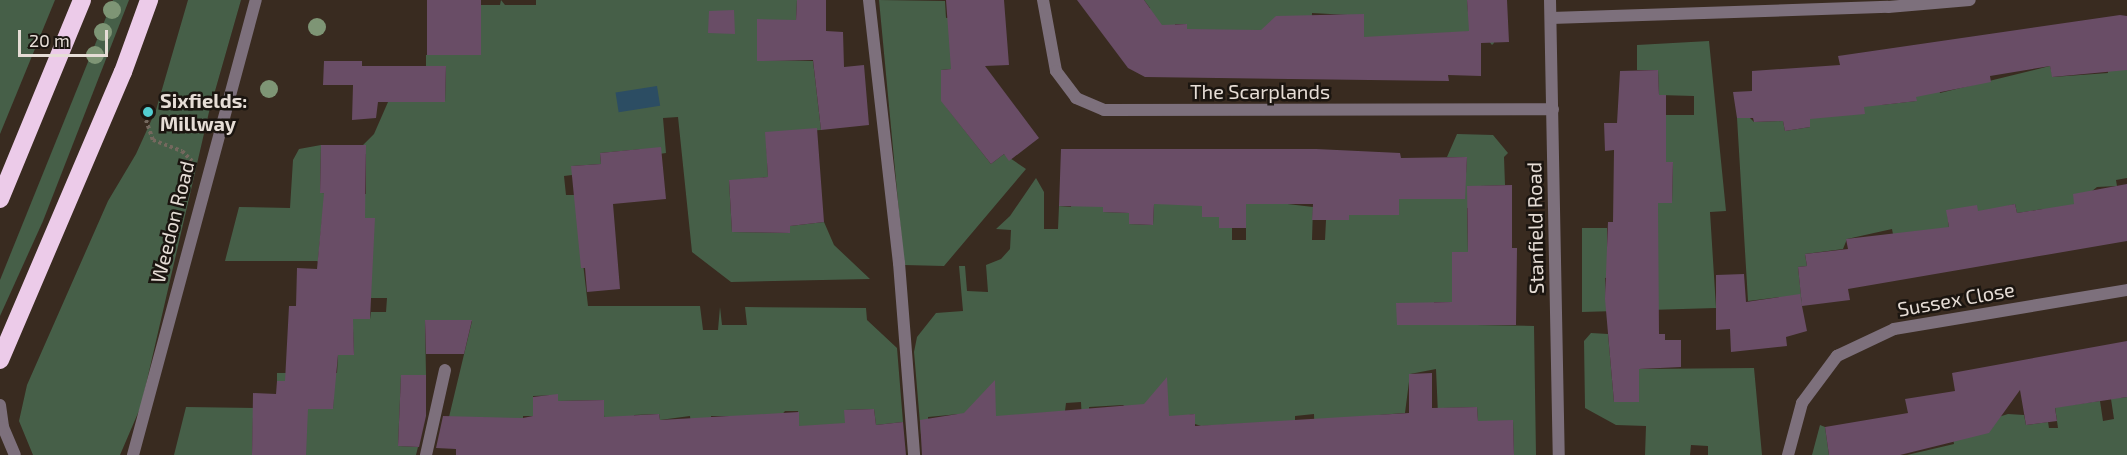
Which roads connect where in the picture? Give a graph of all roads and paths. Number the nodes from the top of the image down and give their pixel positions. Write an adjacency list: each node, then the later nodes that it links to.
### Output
1 (82, 0): 13 (highway)
2 (149, 0): 15 (highway)
3 (256, 0): 12 (street, Weedon Road)
4 (869, 0): 21 (street)
5 (1043, 0): 10 (street, The Scarplands)
6 (1550, 0): 9 (street, Stanfield Road)
7 (1970, 0): 8 (street)
8 (1887, 4): 9 (street)
9 (1551, 18): 10 (street, Stanfield Road)
10 (1553, 109): 22 (street, Stanfield Road)
11 (146, 120): 12 (path)
12 (211, 163): 19 (street, Weedon Road)
13 (0, 199)
14 (2127, 290): 23 (street, Sussex Close)
15 (0, 360)
16 (445, 370): 20 (street)
17 (0, 405): 18 (street)
18 (15, 455)
19 (133, 455)
20 (426, 455)
21 (914, 455)
22 (1559, 455)
23 (1788, 455)

